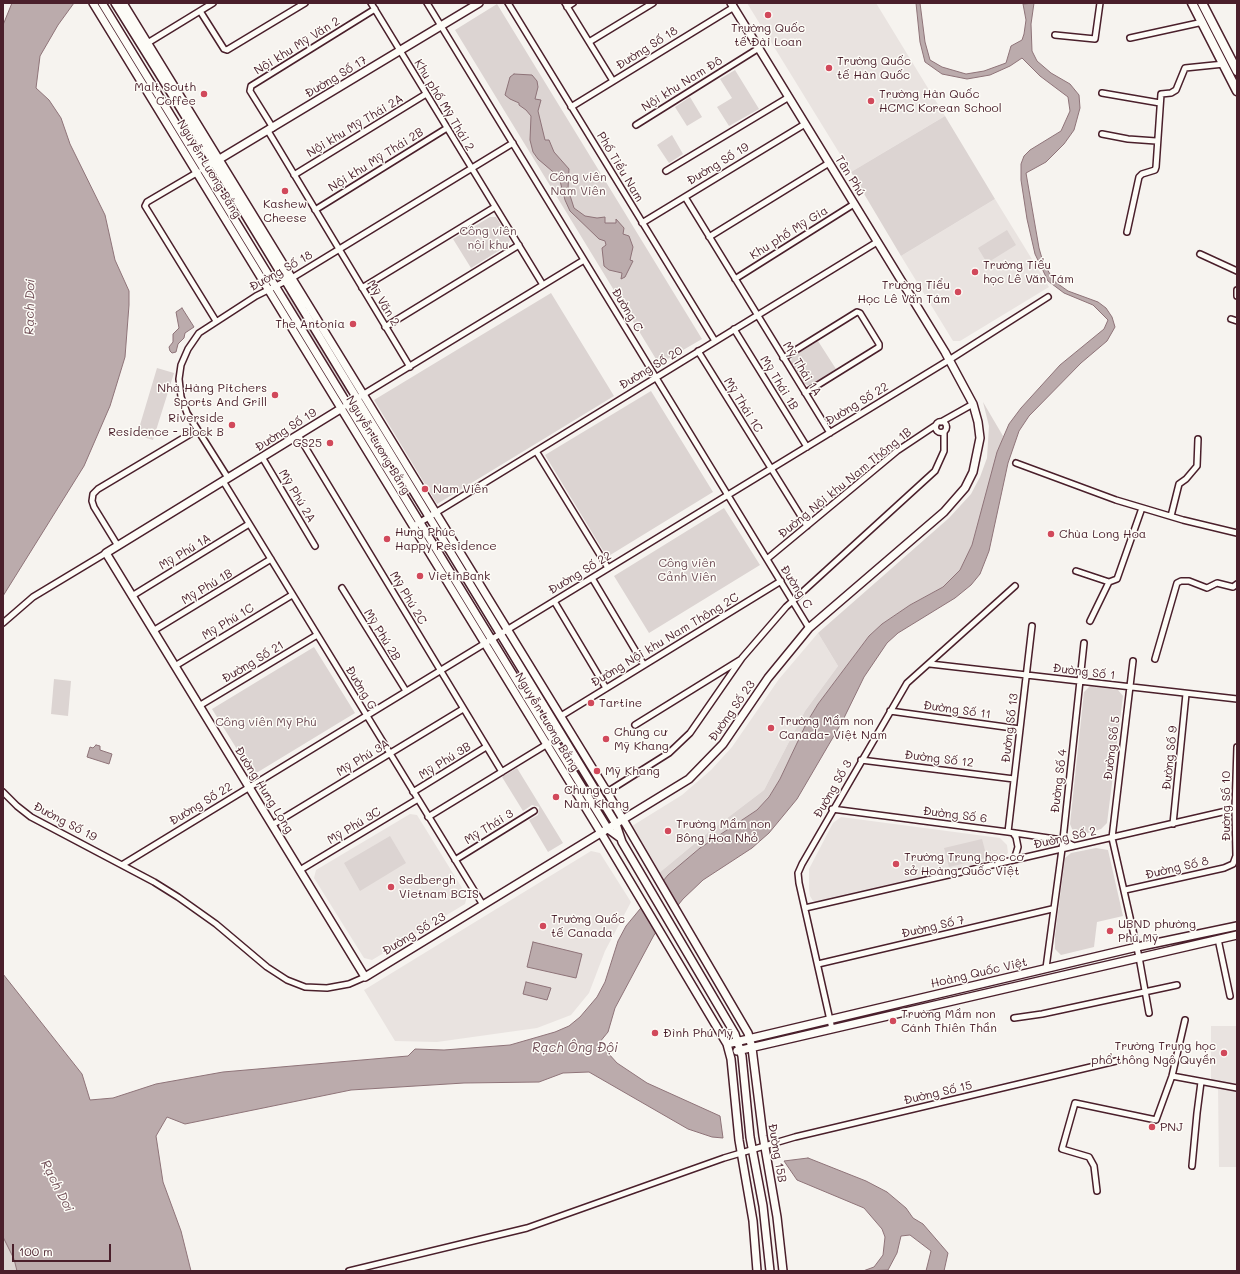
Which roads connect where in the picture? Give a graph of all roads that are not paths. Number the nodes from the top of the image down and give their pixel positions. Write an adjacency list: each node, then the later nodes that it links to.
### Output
1 (93, 3): 21 (main road)
2 (102, 3): 21 (main road)
3 (115, 3): 20 (main road)
4 (123, 3): 20 (main road)
5 (213, 3): 19 (street)
6 (305, 3): 19 (street)
7 (371, 3): 18 (street, Khu phố Mỹ Thái 2)
8 (427, 3): 23 (street, Đường C)
9 (479, 3): 23 (main road, Đường Số 17)
10 (508, 3): 38 (street, Phố Tiểu Nam)
11 (573, 3): 16 (street)
12 (653, 3): 26 (street)
13 (1100, 3): 24 (street)
14 (1192, 3): 22 (main road)
15 (1202, 3): 31 (main road)
16 (566, 5): 26 (street)
17 (733, 5): 28 (main road, Tân Phú); 32 (street, Đường Số 18)
18 (375, 9): 29 (street, Khu phố Mỹ Thái 2); 42 (street, Nội khu Mỹ Văn 2)
19 (200, 11): 27 (street)
20 (125, 14): 27 (main road, Nguyễn Lương Bằng)
21 (110, 22): 49 (main road, Nguyễn Lương Bằng)
22 (1203, 22): 25 (street); 30 (main road)
23 (441, 26): 29 (main road, Đường Số 17); 45 (street, Đường C)
24 (1055, 34)
25 (1130, 38)
26 (589, 42): 32 (street)
27 (145, 45): 46 (main road, Nguyễn Lương Bằng)
28 (759, 48): 36 (main road, Tân Phú); 39 (street, Nội khu Nam Đô)
29 (400, 51): 35 (street, Khu phố Mỹ Thái 2); 42 (main road, Đường Số 17)
30 (1225, 67): 31 (main road); 33 (main road); 37 (street)
31 (1236, 68)
32 (613, 81): 38 (street, Đường Số 18)
33 (1237, 91)
34 (1102, 93): 37 (street)
35 (426, 94): 41 (street, Khu phố Mỹ Thái 2); 51 (street, Nội khu Mỹ Thái 2A)
36 (789, 97): 40 (main road, Tân Phú); 50 (street)
37 (1160, 104): 44 (street)
38 (571, 107): 56 (street, Phố Tiểu Nam)
39 (636, 124)
40 (805, 124): 47 (main road, Tân Phú); 52 (street, Đường Số 19)
41 (447, 128): 48 (street, Khu phố Mỹ Thái 2); 55 (street, Nội khu Mỹ Thái 2B)
42 (271, 130): 46 (main road, Đường Số 17); 51 (street)
43 (1102, 134): 44 (street)
44 (1156, 141): 57 (street)
45 (513, 143): 48 (street, Đường Số 18); 63 (street, Đường C)
46 (217, 162): 49 (main road, Đường Số 17); 65 (main road, Nguyễn Lương Bằng)
47 (829, 163): 53 (main road, Tân Phú); 58 (street)
48 (471, 168): 54 (street); 61 (street, Đường Số 18)
49 (201, 171): 68 (main road, Nguyễn Lương Bằng); 76 (street)
50 (666, 172)
51 (294, 175): 55 (street)
52 (685, 197): 56 (street, Đường Số 19); 58 (street)
53 (854, 204): 59 (main road, Tân Phú); 66 (street, Khu phố Mỹ Gia)
54 (495, 207): 60 (street); 69 (street)
55 (315, 210): 61 (street)
56 (642, 223): 79 (street, Phố Tiểu Nam)
57 (1127, 232)
58 (709, 237): 66 (street)
59 (877, 242): 73 (street, Đường Số 20); 82 (main road, Tân Phú)
60 (519, 245): 67 (street); 77 (street)
61 (338, 250): 65 (street, Đường Số 18); 69 (street, Mỹ Văn 2)
62 (1200, 254): 64 (street)
63 (584, 260): 67 (street, Đường Số 19); 84 (street, Đường C)
64 (1237, 271)
65 (289, 279): 68 (street, Đường Số 18); 86 (main road, Nguyễn Lương Bằng)
66 (735, 279): 73 (street)
67 (543, 285): 83 (street, Đường Số 19)
68 (272, 288): 76 (street, Đường Số 18); 88 (main road, Nguyễn Lương Bằng)
69 (362, 288): 77 (street, Mỹ Văn 2)
70 (1237, 290): 71 (street)
71 (1237, 296)
72 (1048, 297): 82 (street, Đường Số 22)
73 (757, 315): 78 (street, Đường Số 20); 81 (street, Mỹ Thái 1A)
74 (1231, 318): 75 (street)
75 (1237, 320)
76 (216, 321): 90 (street, Đường Số 18)
77 (385, 327): 83 (street, Mỹ Văn 2)
78 (734, 329): 79 (street, Đường Số 20); 95 (street, Mỹ Thái 1B)
79 (714, 341): 80 (street, Đường Số 20)
80 (698, 351): 84 (street, Đường Số 20); 99 (street, Mỹ Thái 1C)
81 (783, 358): 85 (street, Mỹ Thái 1A); 85 (street)
82 (949, 360): 87 (main road, Đường Số 23); 91 (street, Đường Số 22)
83 (410, 367): 86 (street, Đường Số 19)
84 (656, 377): 96 (street, Đường Số 20); 101 (street, Đường C)
85 (805, 393): 91 (street, Mỹ Thái 1A)
86 (361, 397): 88 (street, Đường Số 19); 103 (main road, Nguyễn Lương Bằng)
87 (973, 404): 89 (street, Đường Nội khu Nam Thông 1B); 129 (main road, Đường Số 23)
88 (345, 406): 93 (main road, Đường Số 19); 106 (main road, Nguyễn Lương Bằng)
89 (939, 424): 92 (street); 92 (street); 107 (street, Đường Nội khu Nam Thông 1B)
90 (197, 430): 100 (street, Đường Số 18); 109 (street)
91 (830, 432): 95 (street, Đường Số 22)
92 (944, 432): 124 (street)
93 (298, 435): 97 (main road, Đường Số 19); 141 (street, Mỹ Phú 2C)
94 (1198, 439): 104 (street)
95 (807, 447): 99 (street, Đường Số 22)
96 (536, 451): 103 (street, Đường Số 20); 114 (street)
97 (262, 457): 100 (main road, Đường Số 19); 110 (street, Mỹ Phú 2A)
98 (1016, 463): 102 (street)
99 (771, 468): 101 (street, Đường Số 22); 107 (street, Mỹ Thái 1C)
100 (225, 480): 105 (street, Đường G); 109 (main road, Đường Số 19)
101 (728, 495): 113 (street, Đường C); 114 (street, Đường Số 22)
102 (1142, 508): 104 (street); 118 (street)
103 (432, 514): 106 (street, Đường Số 20); 131 (main road, Nguyễn Lương Bằng)
104 (1171, 516): 108 (street)
105 (249, 524): 112 (street, Đường G); 123 (street, Mỹ Phú 1A)
106 (416, 524): 133 (main road, Nguyễn Lương Bằng)
107 (807, 526): 113 (street, Đường Nội khu Nam Thông 1B)
108 (1237, 533)
109 (118, 546): 111 (main road, Đường Số 19)
110 (315, 546)
111 (106, 553): 123 (main road, Đường Hưng Long); 127 (street, Đường Số 19)
112 (271, 559): 122 (street, Đường G); 130 (street, Mỹ Phú 1B)
113 (767, 559): 117 (street, Đường C)
114 (608, 568): 116 (street, Đường Số 22)
115 (1076, 571): 118 (street)
116 (592, 578): 125 (street, Đường Số 22); 139 (street)
117 (781, 581): 124 (street, Đường C); 139 (street, Đường Nội khu Nam Thông 2C)
118 (1109, 582): 126 (street)
119 (1237, 584): 136 (street)
120 (1015, 586): 138 (street, Đường Số 3)
121 (342, 588): 146 (street, Mỹ Phú 2B)
122 (292, 595): 132 (street, Đường G); 140 (street, Mỹ Phú 1C)
123 (132, 596): 130 (main road, Đường Hưng Long)
124 (793, 600): 129 (street, Đường C); 135 (street)
125 (554, 601): 131 (street, Đường Số 22); 145 (street)
126 (1090, 621)
127 (3, 623)
128 (1032, 626): 142 (street, Đường Số 13)
129 (810, 628): 172 (main road, Đường Số 23)
130 (153, 631): 140 (main road, Đường Hưng Long)
131 (504, 631): 133 (street, Đường Số 22); 153 (main road, Nguyễn Lương Bằng); 173 (main road, Nguyễn Lương Bằng)
132 (317, 635): 149 (street, Đường Số 21); 152 (street, Đường G)
133 (488, 641): 141 (street, Đường Số 22); 156 (main road, Nguyễn Lương Bằng)
134 (1084, 643): 143 (street, Đường Số 4)
135 (742, 658): 154 (street); 166 (street)
136 (1155, 659)
137 (1133, 661): 144 (street, Đường Số 5)
138 (930, 664): 142 (street, Đường Số 1); 151 (street, Đường Số 3)
139 (644, 665): 145 (street, Đường Nội khu Nam Thông 2C)
140 (175, 666): 149 (main road, Đường Hưng Long)
141 (440, 670): 146 (street, Đường Số 22); 150 (street, Mỹ Phú 2C)
142 (1026, 675): 143 (street, Đường Số 1); 155 (street, Đường Số 13)
143 (1080, 682): 144 (street, Đường Số 1); 181 (street, Đường Số 4)
144 (1130, 687): 147 (street, Đường Số 1); 180 (street, Đường Số 5)
145 (606, 688): 153 (street, Đường Nội khu Nam Thông 2C)
146 (406, 691): 152 (street, Đường Số 22)
147 (1186, 694): 148 (street, Đường Số 1); 174 (street, Đường Số 9)
148 (1237, 699)
149 (199, 706): 163 (main road, Đường Hưng Long)
150 (463, 709): 157 (street, Mỹ Phú 2C); 159 (street, Mỹ Phú 3A)
151 (890, 711): 155 (street, Đường Số 11); 160 (street, Đường Số 3)
152 (366, 716): 159 (street, Đường G); 163 (street, Đường Số 22)
153 (560, 716): 166 (main road, Nguyễn Lương Bằng)
154 (635, 725)
155 (1020, 729): 162 (street, Đường Số 13)
156 (550, 742): 161 (street); 176 (main road, Nguyễn Lương Bằng); 177 (main road, Nguyễn Lương Bằng)
157 (486, 747): 161 (street, Mỹ Phú 2C); 165 (street, Mỹ Phú 3B)
158 (1237, 747): 169 (street, Đường Số 10)
159 (390, 754): 165 (street, Đường G); 175 (street, Mỹ Phú 3A)
160 (861, 760): 162 (street, Đường Số 12); 168 (street, Đường Số 3)
161 (502, 772): 171 (street)
162 (1014, 778): 178 (street, Đường Số 13)
163 (249, 787): 175 (main road, Đường Hưng Long); 187 (street, Đường Số 22)
164 (3, 792): 187 (street, Đường Số 19)
165 (413, 792): 167 (street, Đường G)
166 (606, 792): 172 (main road, Nguyễn Lương Bằng)
167 (418, 799): 171 (street, Đường G); 188 (street, Mỹ Phú 3C)
168 (832, 809): 178 (street, Đường Số 6); 191 (street, Đường Số 3)
169 (1235, 809): 174 (street, Đường Số 2); 186 (street, Đường Số 10)
170 (534, 811): 184 (street, Mỹ Thái 3)
171 (428, 817): 184 (street, Đường G)
172 (623, 820): 173 (main road, Đường Số 23); 209 (main road, Nguyễn Lương Bằng)
173 (616, 824): 176 (main road, Đường Số 23); 179 (main road, Nguyễn Lương Bằng)
174 (1173, 824): 180 (street, Đường Số 2)
175 (272, 825): 188 (main road, Đường Hưng Long)
176 (608, 829): 177 (main road, Đường Số 23); 179 (main road, Nguyễn Lương Bằng)
177 (602, 833): 190 (main road, Đường Số 23); 211 (main road, Nguyễn Lương Bằng)
178 (1011, 833): 181 (street, Đường Số 6); 185 (street, Đường Số 13)
179 (619, 837): 210 (main road, Nguyễn Lương Bằng)
180 (1112, 838): 182 (street, Đường Số 2); 189 (street)
181 (1062, 840): 182 (street, Đường Số 6); 183 (street, Đường Số 4)
182 (1074, 846): 183 (street, Đường Số 2)
183 (1062, 849): 185 (street, Đường Số 2); 192 (street, Đường Số 4)
184 (455, 860): 190 (street, Đường G)
185 (1014, 860): 191 (street, Đường Số 2)
186 (1233, 864): 189 (street, Đường Số 8)
187 (122, 865): 200 (street, Đường Số 19)
188 (300, 870): 200 (main road, Đường Hưng Long)
189 (1125, 890): 196 (street)
190 (483, 905): 200 (main road, Đường Số 23)
191 (806, 908): 198 (street, Đường Số 3)
192 (1052, 909): 198 (street, Đường Số 7); 199 (street, Đường Số 4)
193 (1237, 926): 196 (main road, Hoàng Quốc Việt)
194 (1237, 935): 195 (main road, Hoàng Quốc Việt)
195 (1218, 939): 197 (main road, Hoàng Quốc Việt); 203 (street)
196 (1137, 947): 197 (street); 199 (main road, Hoàng Quốc Việt)
197 (1139, 957): 202 (street); 208 (main road, Hoàng Quốc Việt)
198 (818, 964): 206 (street, Đường Số 3)
199 (1046, 968): 206 (main road, Hoàng Quốc Việt)
200 (365, 976)
201 (1177, 985): 202 (street)
202 (1146, 992): 204 (street); 205 (street)
203 (1230, 996)
204 (1149, 1013)
205 (1014, 1018)
206 (830, 1019): 208 (street, Đường Số 3); 209 (main road, Hoàng Quốc Việt)
207 (1184, 1020): 216 (street)
208 (832, 1029): 212 (main road, Hoàng Quốc Việt)
209 (750, 1038): 210 (main road, Hoàng Quốc Việt); 212 (main road, Đường 15B)
210 (738, 1041): 211 (main road, Hoàng Quốc Việt); 213 (main road, Đường 15B)
211 (727, 1044): 214 (main road)
212 (752, 1048): 213 (main road, Hoàng Quốc Việt); 219 (main road, Đường 15B)
213 (741, 1050): 214 (main road, Hoàng Quốc Việt); 220 (main road, Đường 15B)
214 (730, 1053): 221 (main road)
215 (1116, 1061): 219 (street, Đường Số 15)
216 (1172, 1076): 217 (street); 223 (street)
217 (1202, 1082): 218 (street); 222 (street)
218 (1237, 1088)
219 (764, 1146): 220 (street, Đường Số 15); 227 (main road, Đường 15B)
220 (753, 1150): 221 (street, Đường Số 15); 226 (main road, Đường 15B)
221 (741, 1153): 224 (main road); 225 (street, Đường Số 15)
222 (1192, 1166)
223 (1097, 1191)
224 (757, 1267)
225 (349, 1271)
226 (770, 1271)
227 (783, 1271)

